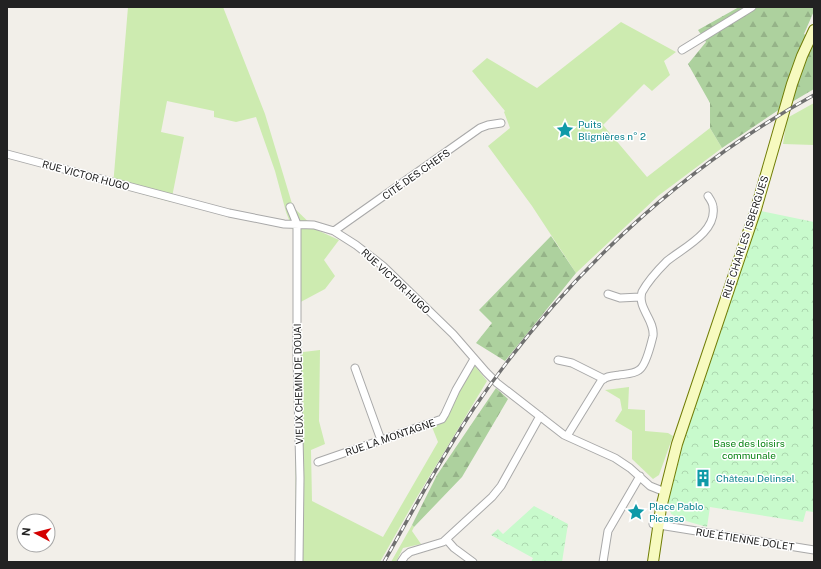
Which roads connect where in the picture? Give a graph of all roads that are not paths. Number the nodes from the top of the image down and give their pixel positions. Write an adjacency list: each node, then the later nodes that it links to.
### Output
1 (752, 7): 3 (street)
2 (814, 30): 21 (main road, RUE CHARLES ISBERGUES)
3 (682, 50)
4 (501, 124): 9 (street, CITÉ DES CHEFS)
5 (7, 154): 8 (street, RUE VICTOR HUGO)
6 (708, 196): 11 (street)
7 (290, 207): 8 (street, VIEUX CHEMIN DE DOUAI)
8 (297, 224): 9 (street, RUE VICTOR HUGO); 25 (street, VIEUX CHEMIN DE DOUAI)
9 (334, 231): 12 (street, RUE VICTOR HUGO)
10 (608, 294): 11 (street)
11 (640, 297): 15 (street)
12 (474, 359): 16 (street, RUE VICTOR HUGO); 18 (street, RUE LA MONTAGNE)
13 (558, 360): 15 (street)
14 (355, 368): 18 (street)
15 (604, 379): 17 (street)
16 (540, 416): 17 (street, RUE VICTOR HUGO); 23 (street)
17 (568, 436): 20 (street, RUE VICTOR HUGO)
18 (381, 440): 19 (street, RUE LA MONTAGNE)
19 (318, 462)
20 (640, 476): 21 (street, RUE VICTOR HUGO); 28 (street)
21 (662, 491): 22 (main road, RUE CHARLES ISBERGUES)
22 (656, 524): 24 (street, RUE ÉTIENNE DOLET); 29 (main road, RUE CHARLES ISBERGUES); 30 (main road, RUE CHARLES ISBERGUES)
23 (447, 540): 26 (street); 27 (street)
24 (814, 550)
25 (299, 562)
26 (401, 562)
27 (473, 562)
28 (603, 562)
29 (648, 562)
30 (653, 562)

